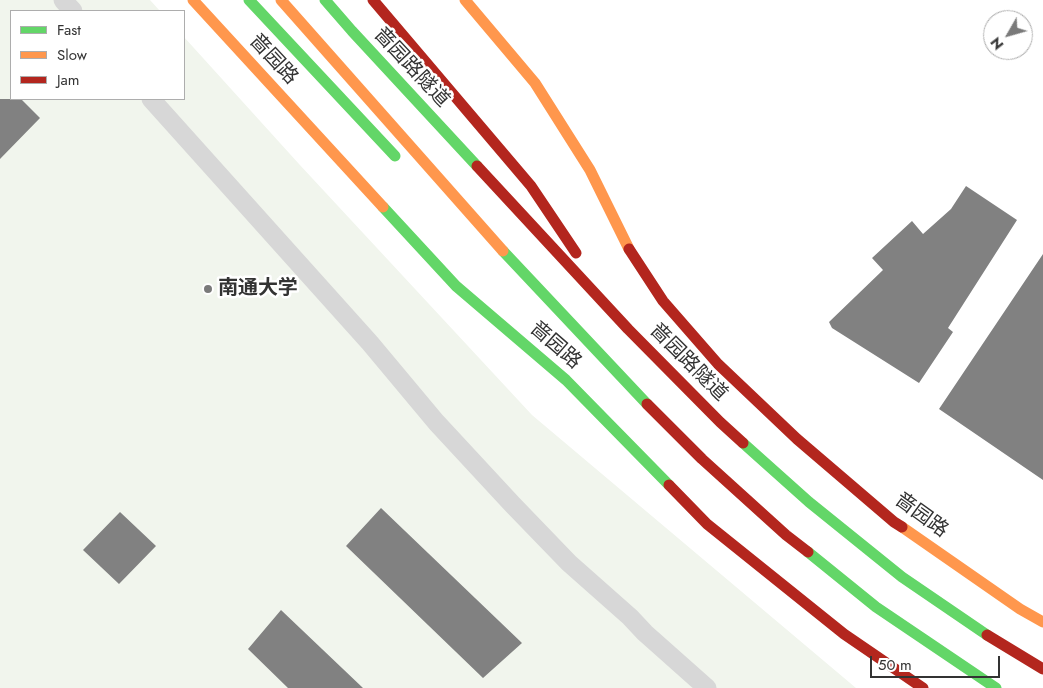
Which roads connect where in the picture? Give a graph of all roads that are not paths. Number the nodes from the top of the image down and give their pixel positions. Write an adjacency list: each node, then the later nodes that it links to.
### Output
1 (63, 0): 8 (street)
2 (192, 0): 17 (main road, 啬园路)
3 (249, 0): 10 (main road)
4 (280, 0): 13 (main road)
5 (324, 0): 12 (main road, 啬园路隧道)
6 (373, 0): 12 (main road)
7 (465, 0): 14 (main road, 啬园路)
8 (72, 10)
9 (152, 100): 16 (street)
10 (404, 166)
11 (520, 286): 13 (main road)
12 (628, 329): 15 (main road, 啬园路隧道)
13 (630, 387): 18 (main road)
14 (1043, 622)
15 (1043, 668)
16 (707, 688)
17 (923, 688)
18 (996, 688)

